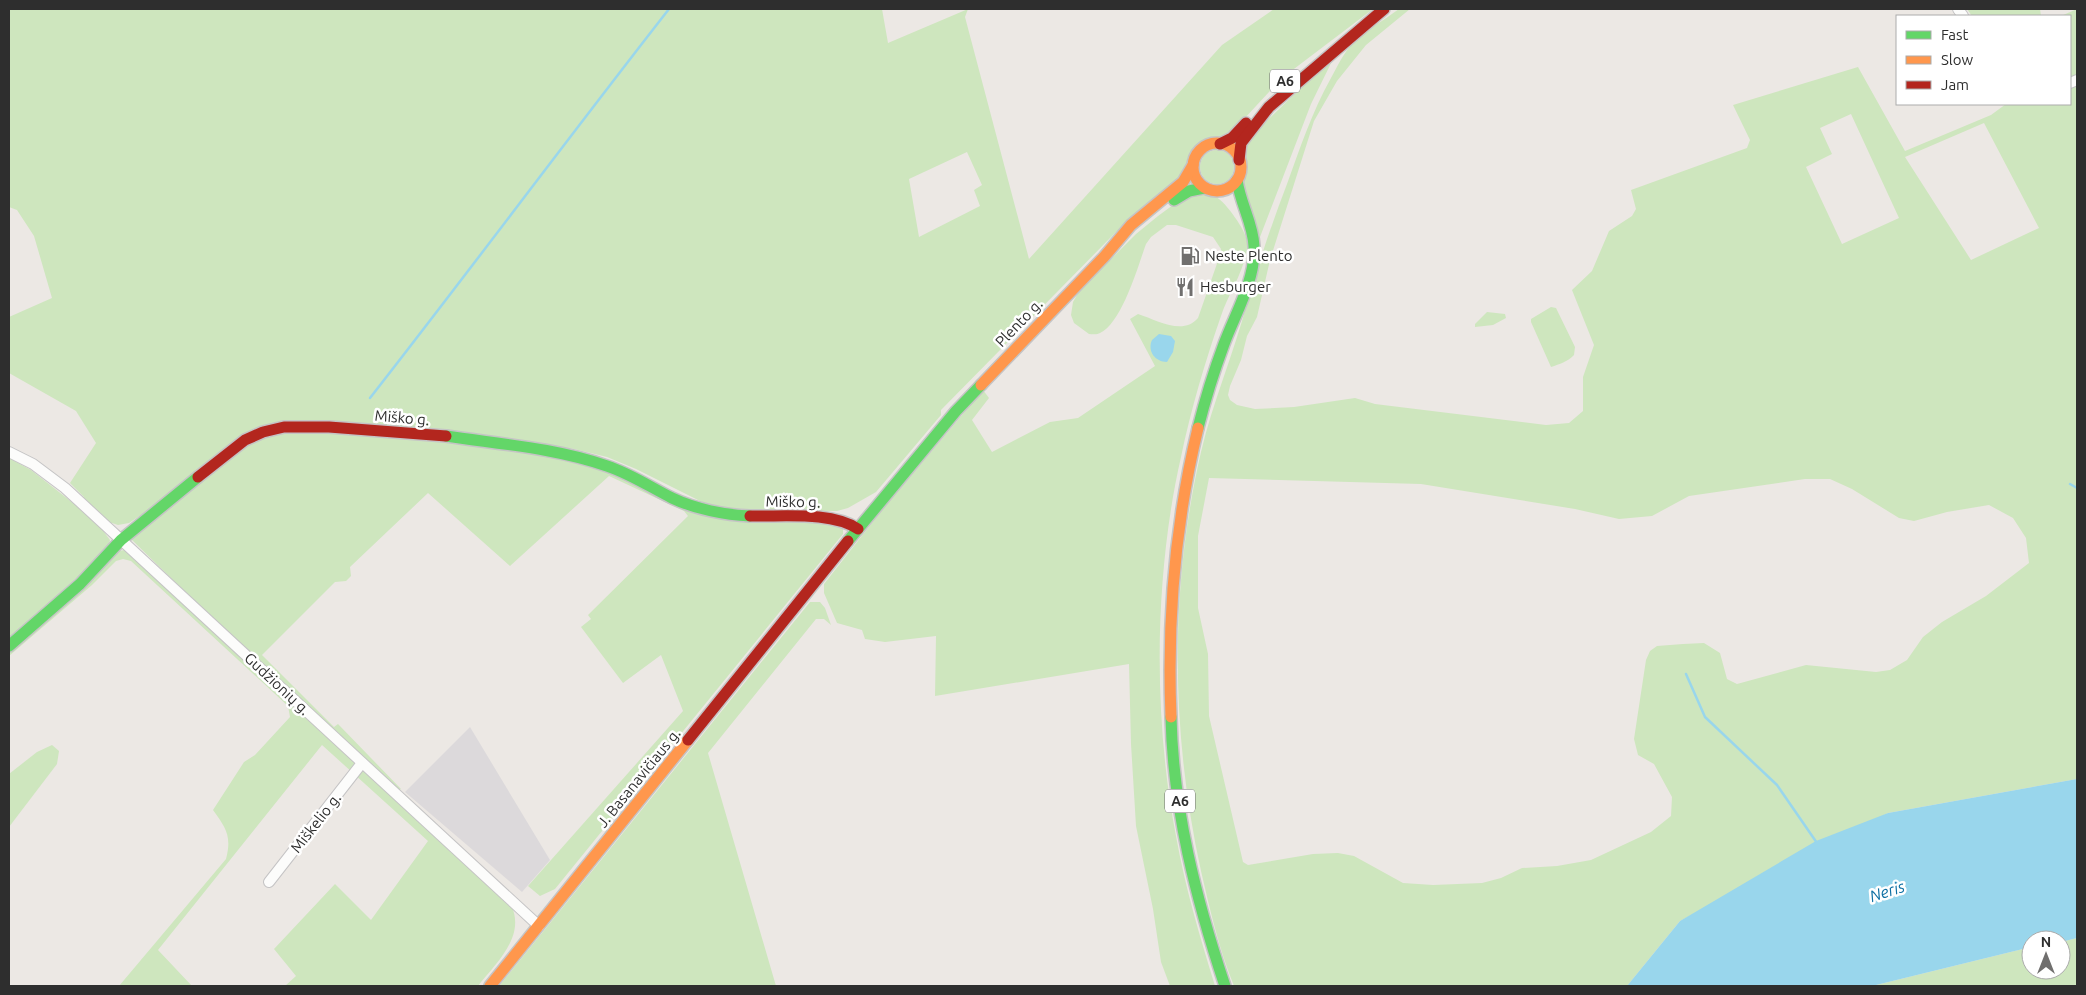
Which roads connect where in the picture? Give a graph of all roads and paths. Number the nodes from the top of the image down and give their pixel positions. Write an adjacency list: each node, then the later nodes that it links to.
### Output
1 (1384, 9): 2 (main road, A6)
2 (1359, 29): 3 (main road, A6); 4 (main road, A6)
3 (1220, 144): 4 (main road); 5 (main road)
4 (1239, 160): 6 (main road)
5 (1193, 165): 7 (main road); 9 (main road, Plento g.)
6 (1237, 180): 7 (main road); 8 (main road, A6)
7 (1210, 189): 8 (main road); 9 (main road, Plento g.)
8 (1254, 243): 18 (main road, A6)
9 (1104, 257): 11 (main road, Plento g.)
10 (9, 452): 12 (street, Gudžionių g.)
11 (858, 529): 12 (main road, Miško g.); 16 (main road, J. Basanavičiaus g.)
12 (121, 540): 13 (main road, Miško g.); 14 (street, Gudžionių g.)
13 (9, 646)
14 (362, 763): 15 (street, Miškelio g.); 16 (street, Gudžionių g.)
15 (269, 882)
16 (539, 926): 17 (main road, J. Basanavičiaus g.)
17 (490, 986)
18 (1225, 986)

